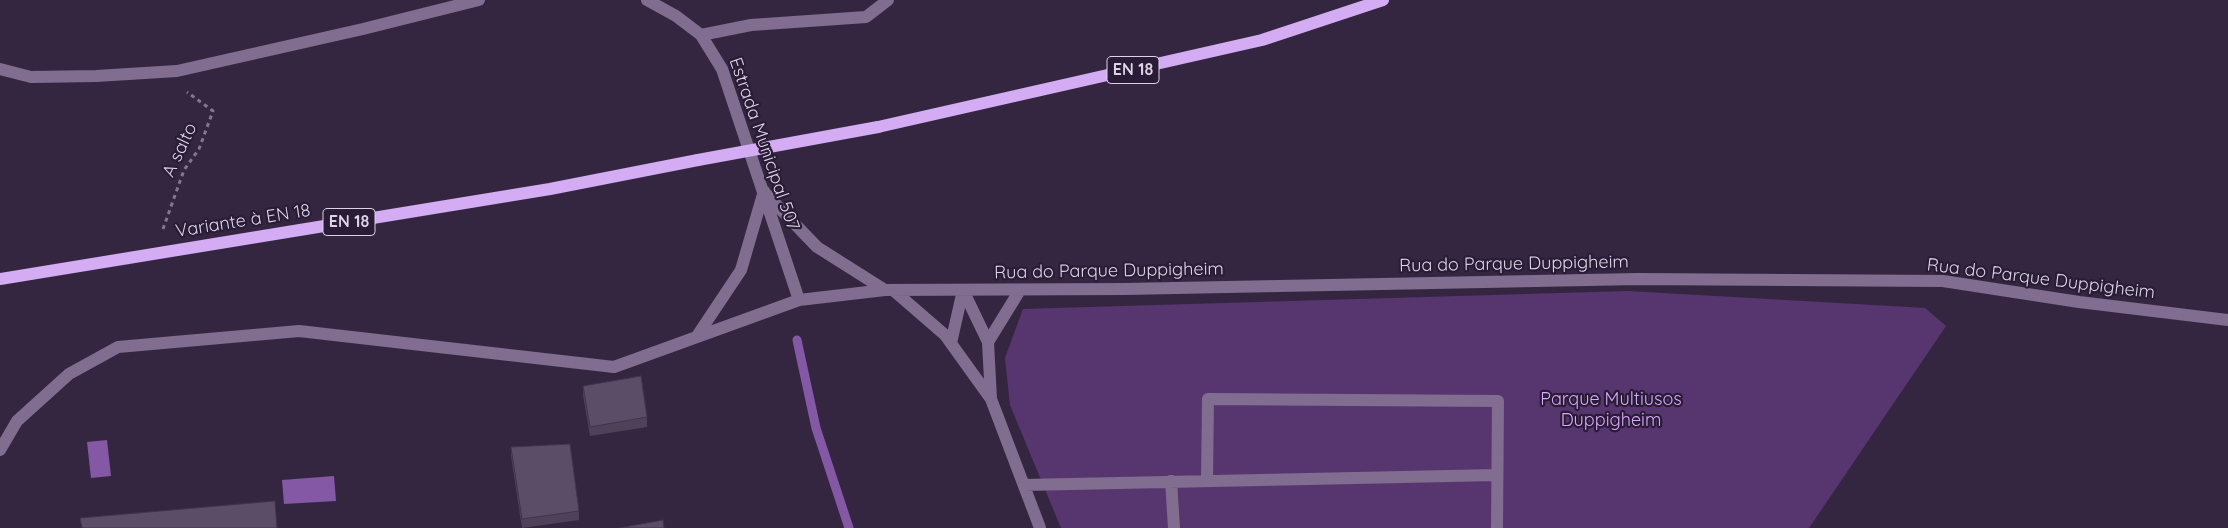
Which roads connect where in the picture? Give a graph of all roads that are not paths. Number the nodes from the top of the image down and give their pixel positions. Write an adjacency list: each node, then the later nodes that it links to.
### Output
1 (480, 0): 6 (street)
2 (647, 0): 5 (street, Estrada Municipal 507)
3 (888, 0): 5 (street)
4 (1383, 0): 8 (main road, Variante à EN 18 / EN 18, bridge)
5 (701, 35): 7 (street, Estrada Municipal 507)
6 (0, 69)
7 (764, 191): 9 (street); 12 (street, Estrada Municipal 507); 14 (street)
8 (0, 279)
9 (889, 290): 10 (street, Rua do Parque Duppigheim); 12 (street, Rua do Parque Duppigheim); 16 (street)
10 (964, 290): 11 (street, Rua do Parque Duppigheim); 15 (street); 16 (street)
11 (1020, 290): 13 (street, Rua do Parque Duppigheim); 15 (street)
12 (799, 300): 14 (street, Rua do Parque Duppigheim)
13 (2228, 320)
14 (697, 336): 18 (street, Rua do Parque Duppigheim)
15 (988, 342): 17 (street)
16 (951, 343): 17 (street)
17 (991, 399): 22 (street)
18 (0, 450)
19 (1498, 475): 20 (street); 20 (street); 25 (street)
20 (1207, 480): 21 (street)
21 (1171, 481): 22 (street); 24 (street)
22 (1024, 485): 23 (street)
23 (1040, 528)
24 (1174, 528)
25 (1497, 528)

